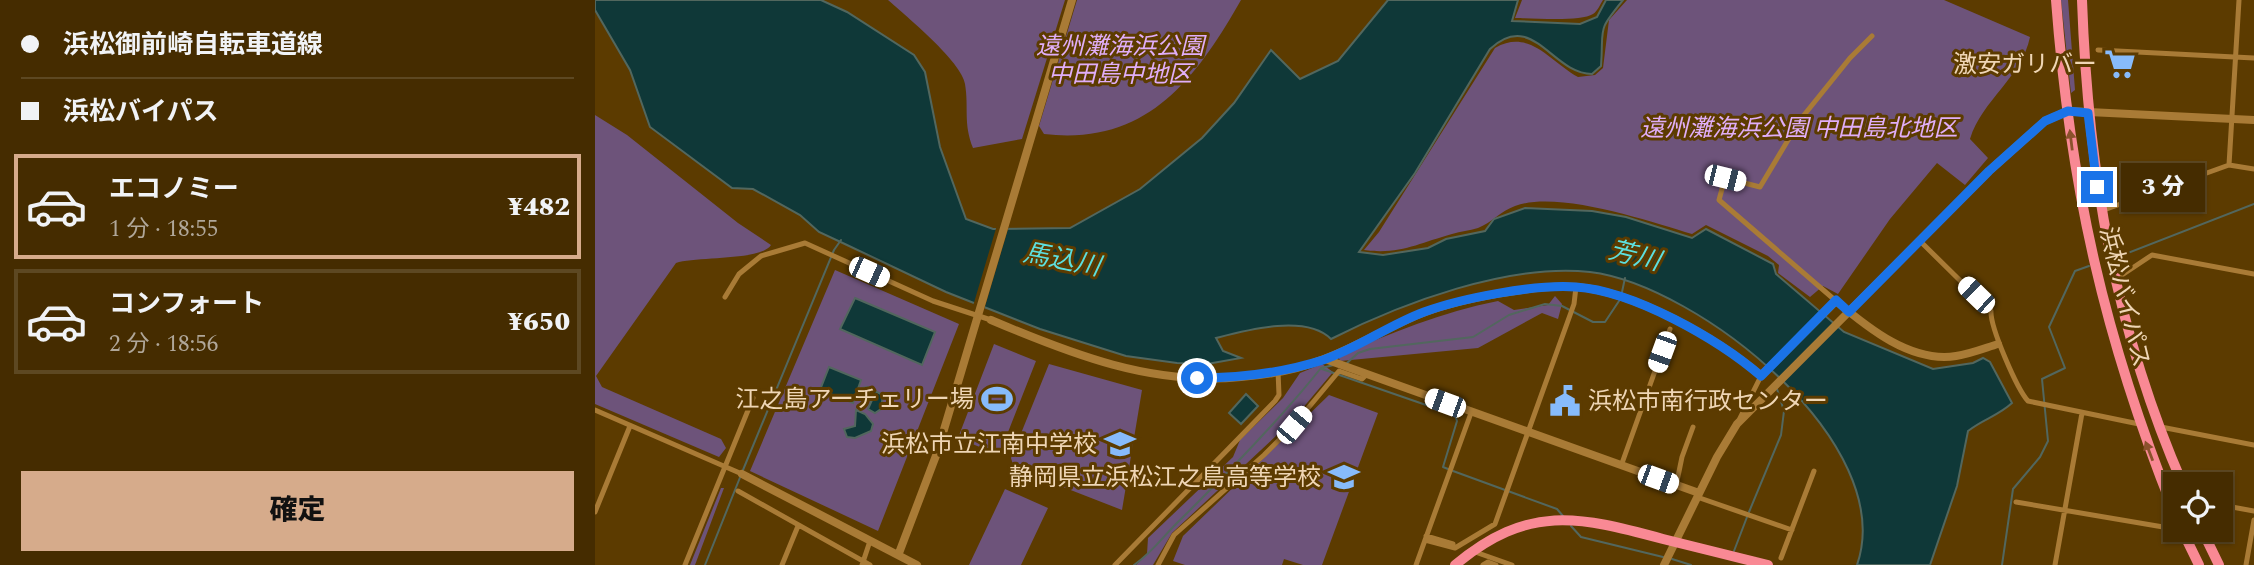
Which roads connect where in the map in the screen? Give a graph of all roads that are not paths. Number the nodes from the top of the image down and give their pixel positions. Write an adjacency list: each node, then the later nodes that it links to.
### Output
1 (1072, 0): 65 (street)
2 (2056, 0): 9 (highway, 浜松バイパス)
3 (2082, 0): 10 (highway, 浜松バイパス)
4 (2239, 0): 7 (street)
5 (1872, 36): 21 (street)
6 (2098, 50): 7 (street)
7 (2235, 58): 8 (street); 11 (street)
8 (2254, 58)
9 (2068, 111): 10 (street); 16 (street); 35 (highway, 浜松バイパス, one-way to 9)
10 (2088, 113): 11 (street); 15 (highway, 浜松バイパス)
11 (2232, 118): 12 (street); 13 (street)
12 (2254, 120)
13 (2229, 165): 14 (street); 15 (street)
14 (2254, 169)
15 (2100, 212): 18 (highway, 浜松バイパス)
16 (1921, 242): 22 (street); 25 (street)
17 (2254, 274): 18 (street)
18 (2115, 275): 38 (highway, 浜松バイパス)
19 (1576, 287): 26 (street); 29 (street); 39 (street)
20 (725, 297): 23 (street)
21 (1836, 300): 22 (street); 29 (street)
22 (1847, 313): 25 (street); 34 (street)
23 (991, 320): 27 (street)
24 (1670, 329): 41 (street)
25 (1998, 344): 33 (street)
26 (1325, 359): 27 (street); 28 (street)
27 (1278, 371): 73 (street)
28 (1367, 374): 32 (street); 74 (street)
29 (1761, 376): 34 (street)
30 (753, 398): 42 (street)
31 (595, 410): 36 (street)
32 (1471, 413): 39 (street); 59 (street)
33 (2082, 413): 35 (street); 54 (street)
34 (1737, 424): 49 (street)
35 (2139, 424): 46 (highway, 浜松バイパス, one-way to 35)
36 (630, 426): 42 (street); 53 (street)
37 (1693, 427): 47 (street)
38 (2159, 427): 40 (street); 44 (highway, 浜松バイパス)
39 (1527, 432): 41 (street); 59 (street)
40 (2254, 445)
41 (1621, 466): 47 (street)
42 (727, 467): 45 (street); 69 (street)
43 (1814, 471): 58 (street)
44 (2178, 472)
45 (742, 474): 60 (street)
46 (2163, 484)
47 (1676, 486): 49 (street)
48 (738, 491): 56 (street)
49 (1698, 495): 58 (street); 61 (street)
50 (2016, 502): 54 (street)
51 (2233, 507): 52 (street)
52 (2254, 511)
53 (595, 512)
54 (2064, 512): 57 (street); 82 (street)
55 (2254, 520): 85 (street)
56 (798, 526): 68 (street); 70 (street)
57 (2163, 528)
58 (1792, 530): 67 (street)
59 (1426, 538): 64 (street); 75 (street)
60 (870, 541): 65 (street); 68 (street)
61 (1676, 542): 76 (highway); 80 (street); 81 (highway)
62 (2188, 542): 83 (highway)
63 (2208, 542): 84 (highway)
64 (1453, 544)
65 (899, 553): 72 (street)
66 (1478, 553): 79 (street)
67 (1781, 558)
68 (862, 563): 71 (street)
69 (685, 565)
70 (782, 565)
71 (870, 565)
72 (917, 565)
73 (1115, 565)
74 (1158, 565)
75 (1416, 565)
76 (1455, 565)
77 (1483, 565): 78 (street)
78 (1496, 565)
79 (1512, 565)
80 (1664, 565)
81 (1768, 565)
82 (2055, 565)
83 (2199, 565)
84 (2219, 565)
85 (2246, 565)

